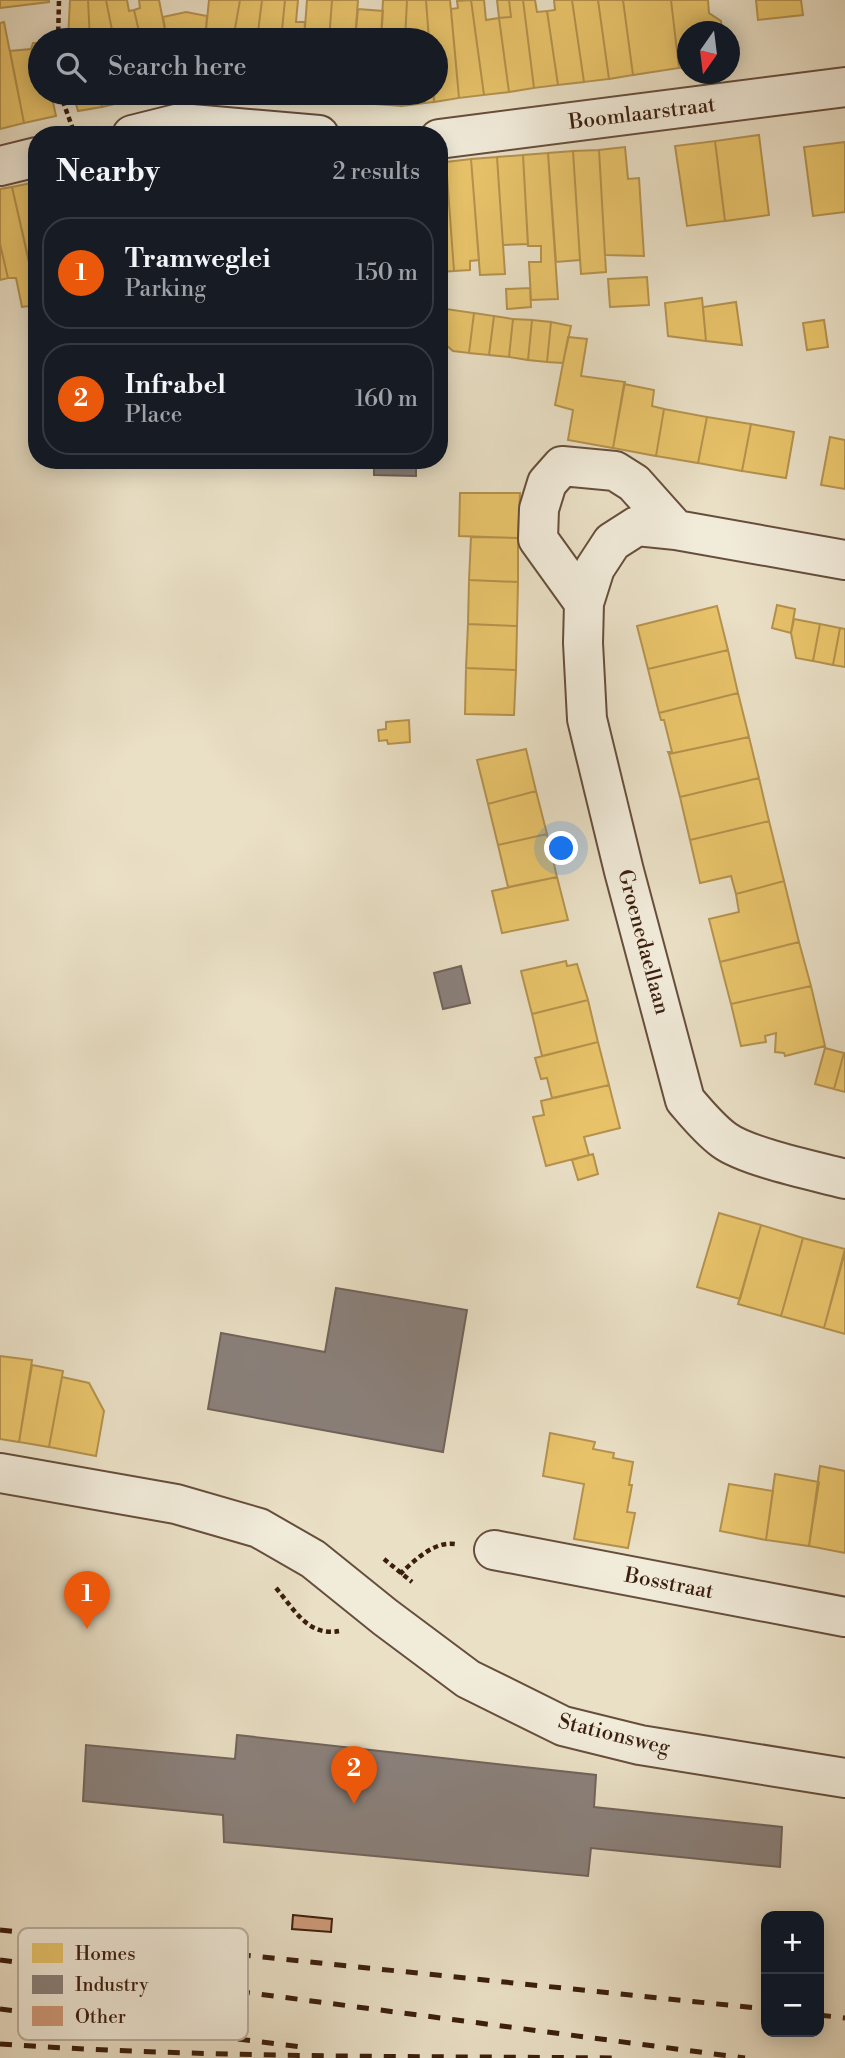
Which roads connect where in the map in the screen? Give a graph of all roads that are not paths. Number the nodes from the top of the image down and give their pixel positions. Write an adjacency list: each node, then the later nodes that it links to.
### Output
1 (845, 87): 4 (street, Boomlaarstraat)
2 (168, 126): 3 (street)
3 (214, 126)
4 (448, 138)
5 (28, 159): 6 (street)
6 (0, 166)
7 (676, 530): 8 (street, Groenedaellaan); 9 (street, Groenedaellaan); 9 (street)
8 (845, 559)
9 (584, 603): 10 (street, Groenedaellaan)
10 (845, 1179)
11 (0, 1473): 14 (street, Stationsweg)
12 (494, 1550): 13 (street, Bosstraat)
13 (845, 1617)
14 (845, 1778)

